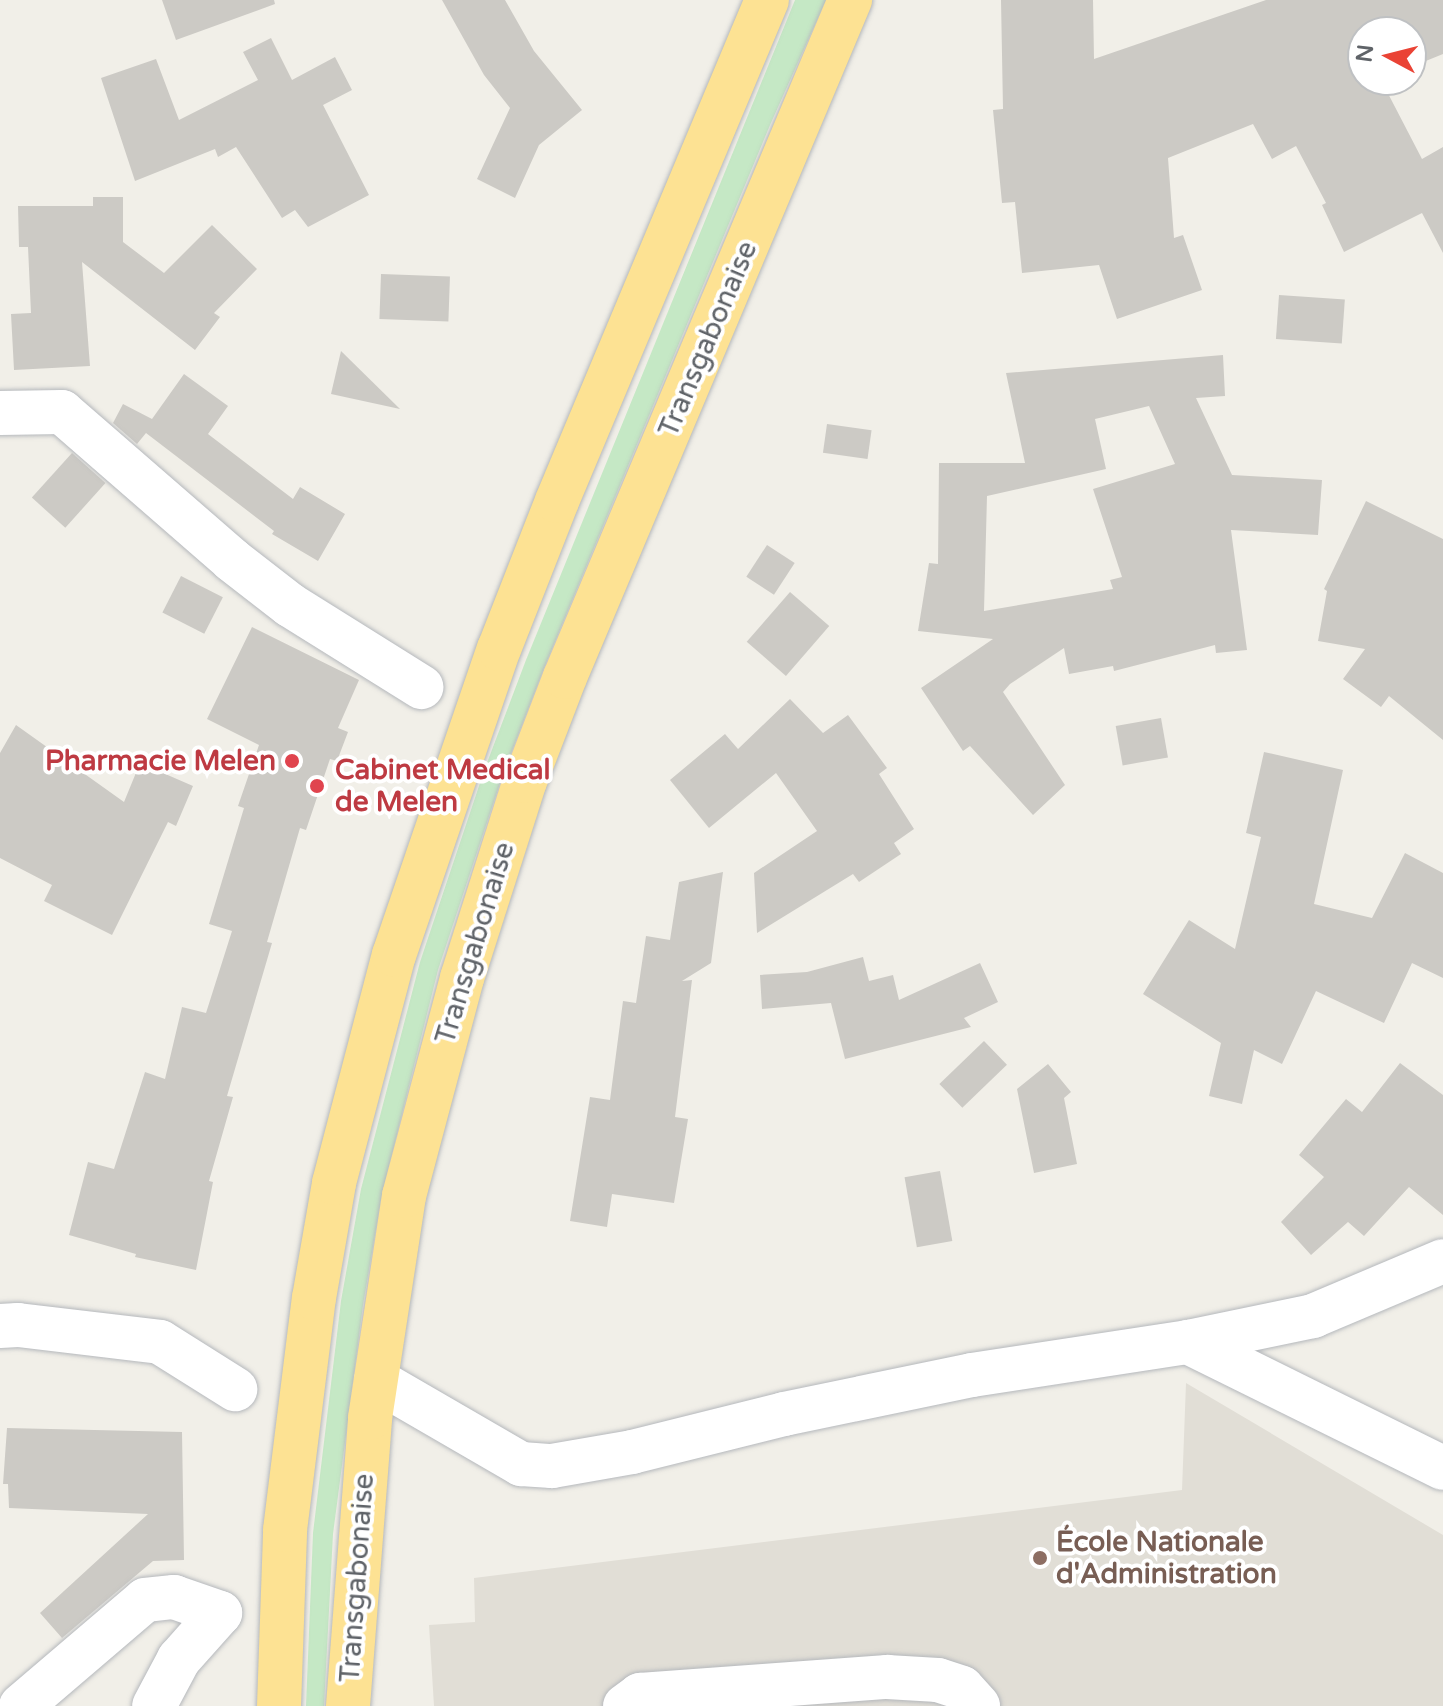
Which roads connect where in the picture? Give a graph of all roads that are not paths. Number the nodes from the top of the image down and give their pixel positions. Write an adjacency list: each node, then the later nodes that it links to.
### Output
1 (767, 0): 13 (highway)
2 (850, 0): 8 (highway, Transgabonaise)
3 (0, 413): 4 (street)
4 (421, 687)
5 (1443, 1261): 7 (street)
6 (0, 1326): 9 (street)
7 (1188, 1342): 8 (street); 10 (street)
8 (376, 1380): 14 (highway, Transgabonaise)
9 (235, 1389)
10 (1443, 1468)
11 (21, 1706): 12 (street)
12 (154, 1706)
13 (279, 1706)
14 (348, 1706)
15 (625, 1706): 16 (street)
16 (978, 1706)

